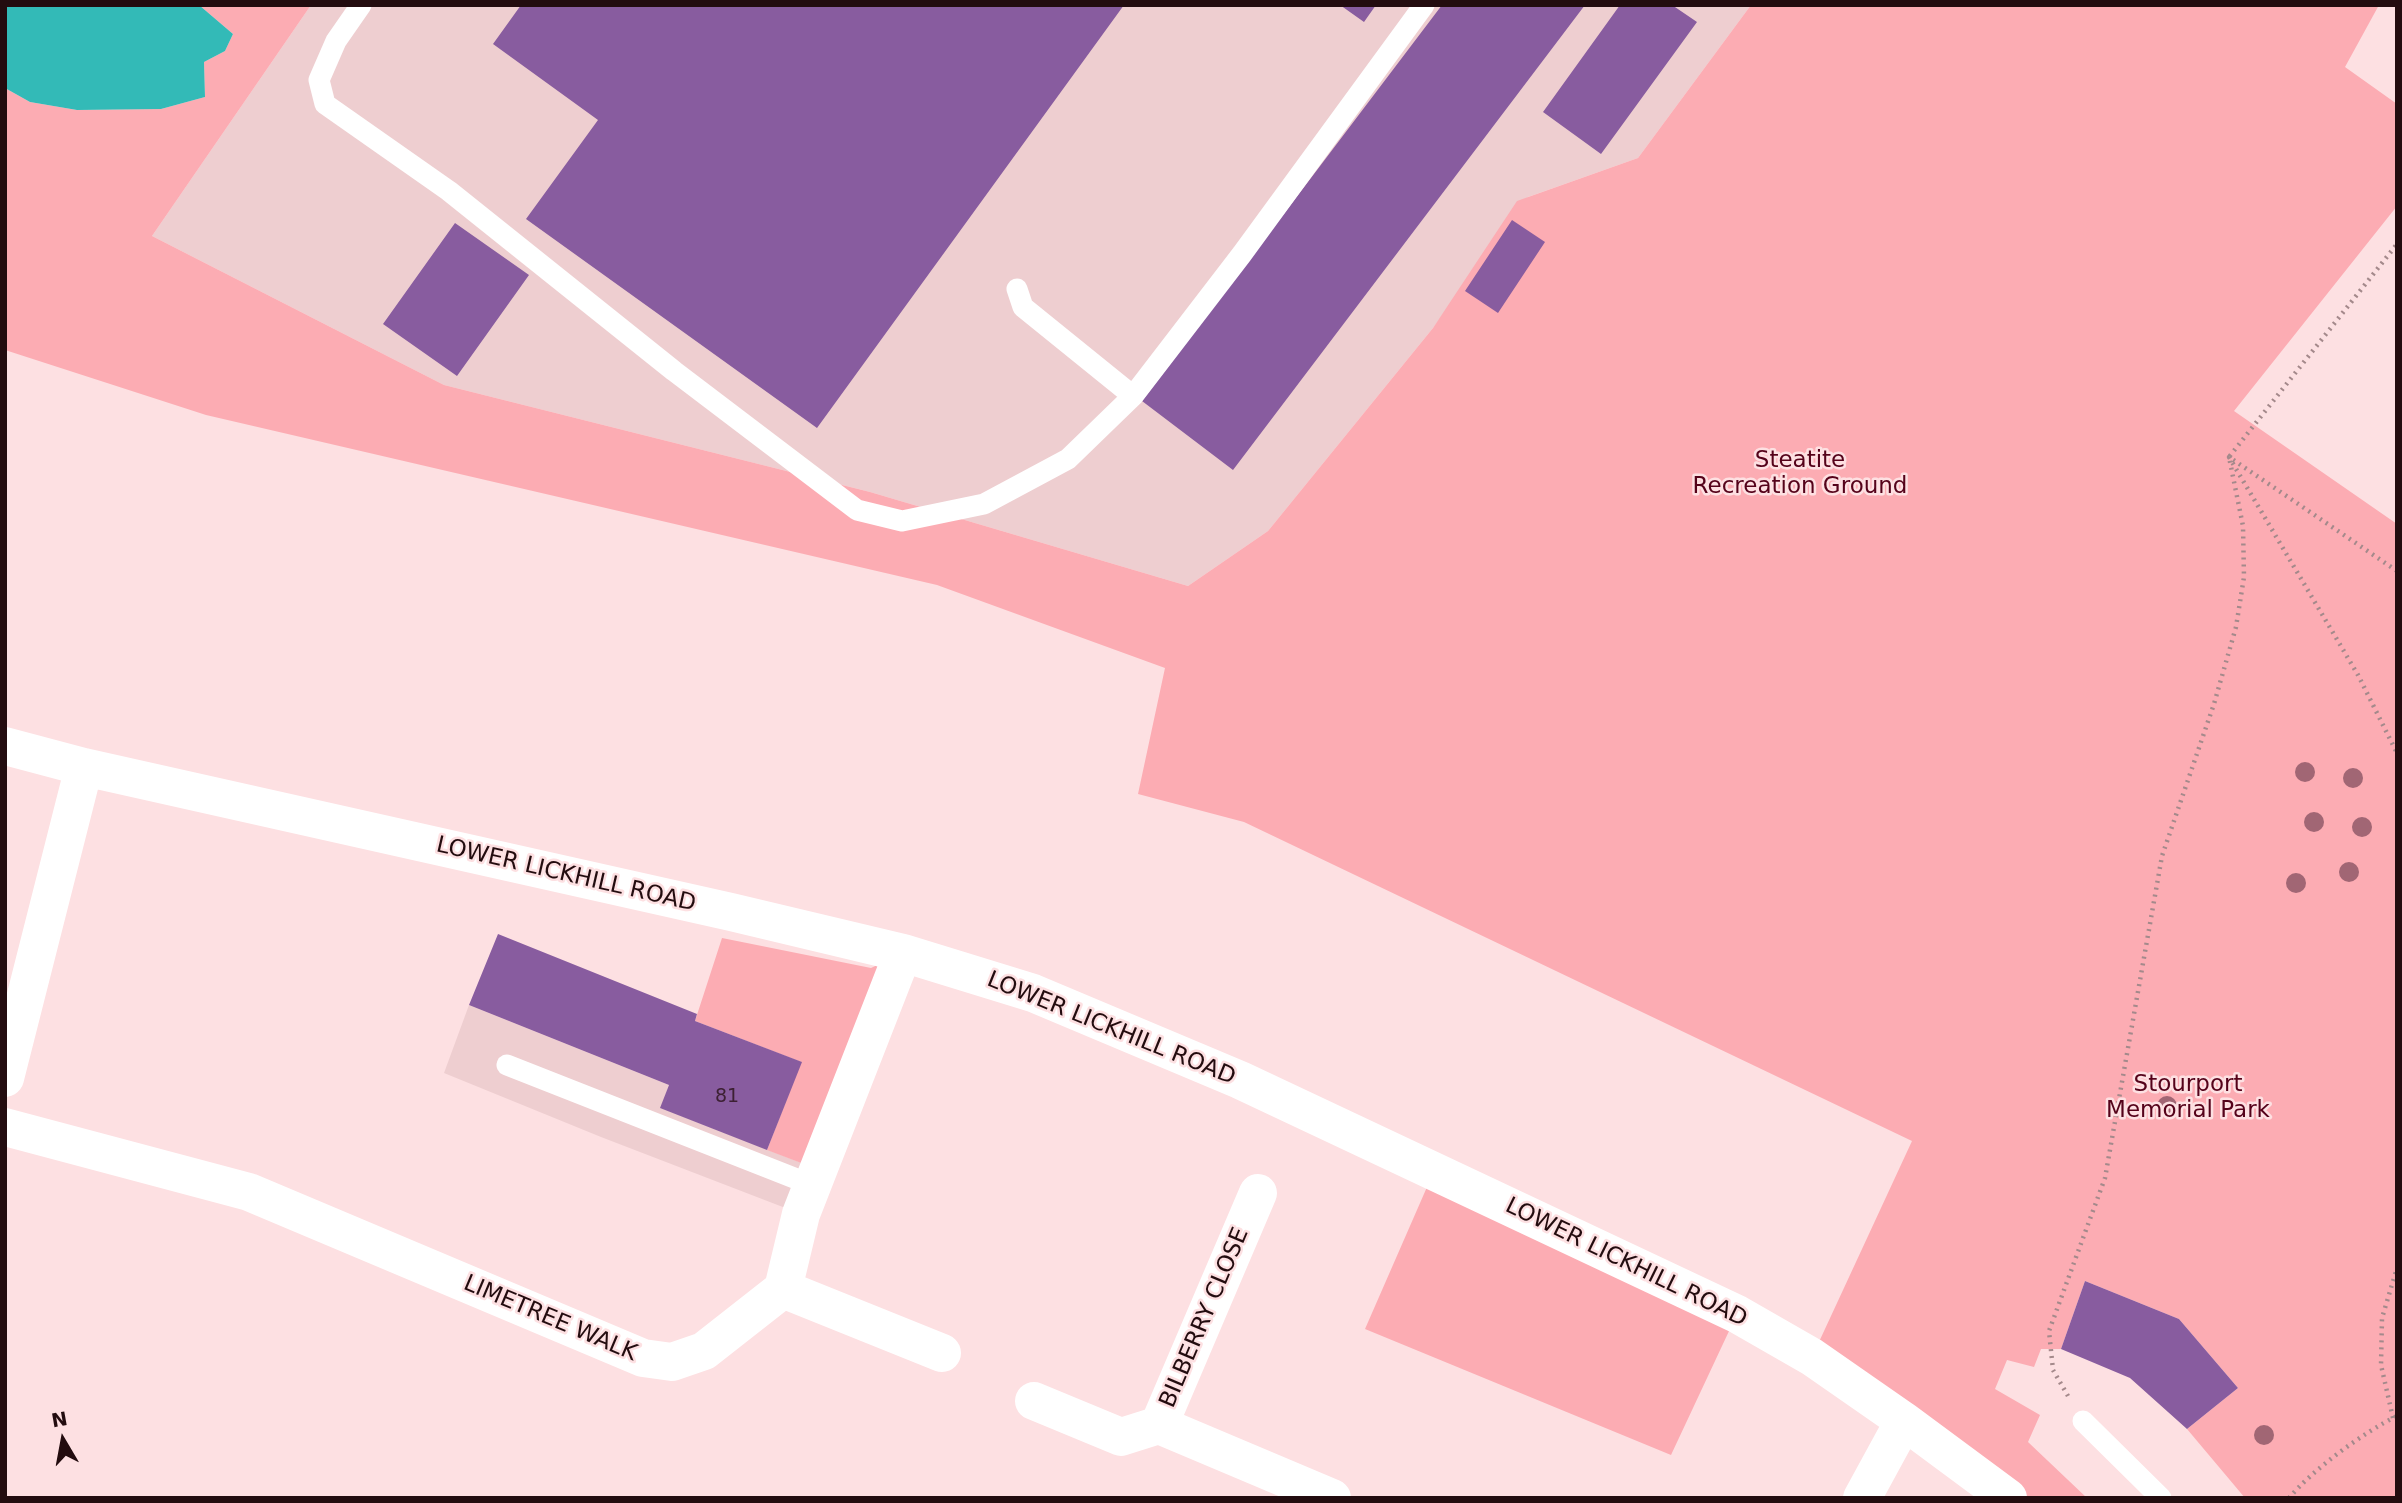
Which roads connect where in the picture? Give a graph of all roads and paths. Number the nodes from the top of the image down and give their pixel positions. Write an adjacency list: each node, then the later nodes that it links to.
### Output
1 (361, 5): 5 (lane)
2 (1424, 5): 5 (lane)
3 (2397, 244): 6 (path)
4 (1017, 289): 5 (lane)
5 (1133, 396)
6 (2229, 457): 7 (path); 9 (path); 23 (path)
7 (2397, 571)
8 (5, 746): 10 (street, LOWER LICKHILL ROAD)
9 (2397, 753)
10 (84, 768): 11 (street, LOWER LICKHILL ROAD); 13 (street)
11 (903, 953): 15 (street); 22 (street, LOWER LICKHILL ROAD)
12 (508, 1065): 15 (lane)
13 (5, 1078)
14 (5, 1127): 18 (street, LIMETREE WALK)
15 (811, 1185): 18 (street)
16 (1258, 1193): 24 (street, BILBERRY CLOSE)
17 (2397, 1268): 21 (path)
18 (783, 1289): 19 (street)
19 (942, 1353)
20 (1034, 1401): 24 (street)
21 (2395, 1417): 29 (path)
22 (1904, 1421): 26 (street); 27 (street, LOWER LICKHILL ROAD)
23 (2083, 1421): 28 (lane)
24 (1159, 1425): 25 (street, BILBERRY CLOSE)
25 (1332, 1498)
26 (1862, 1498)
27 (2008, 1498)
28 (2161, 1498)
29 (2289, 1498)

